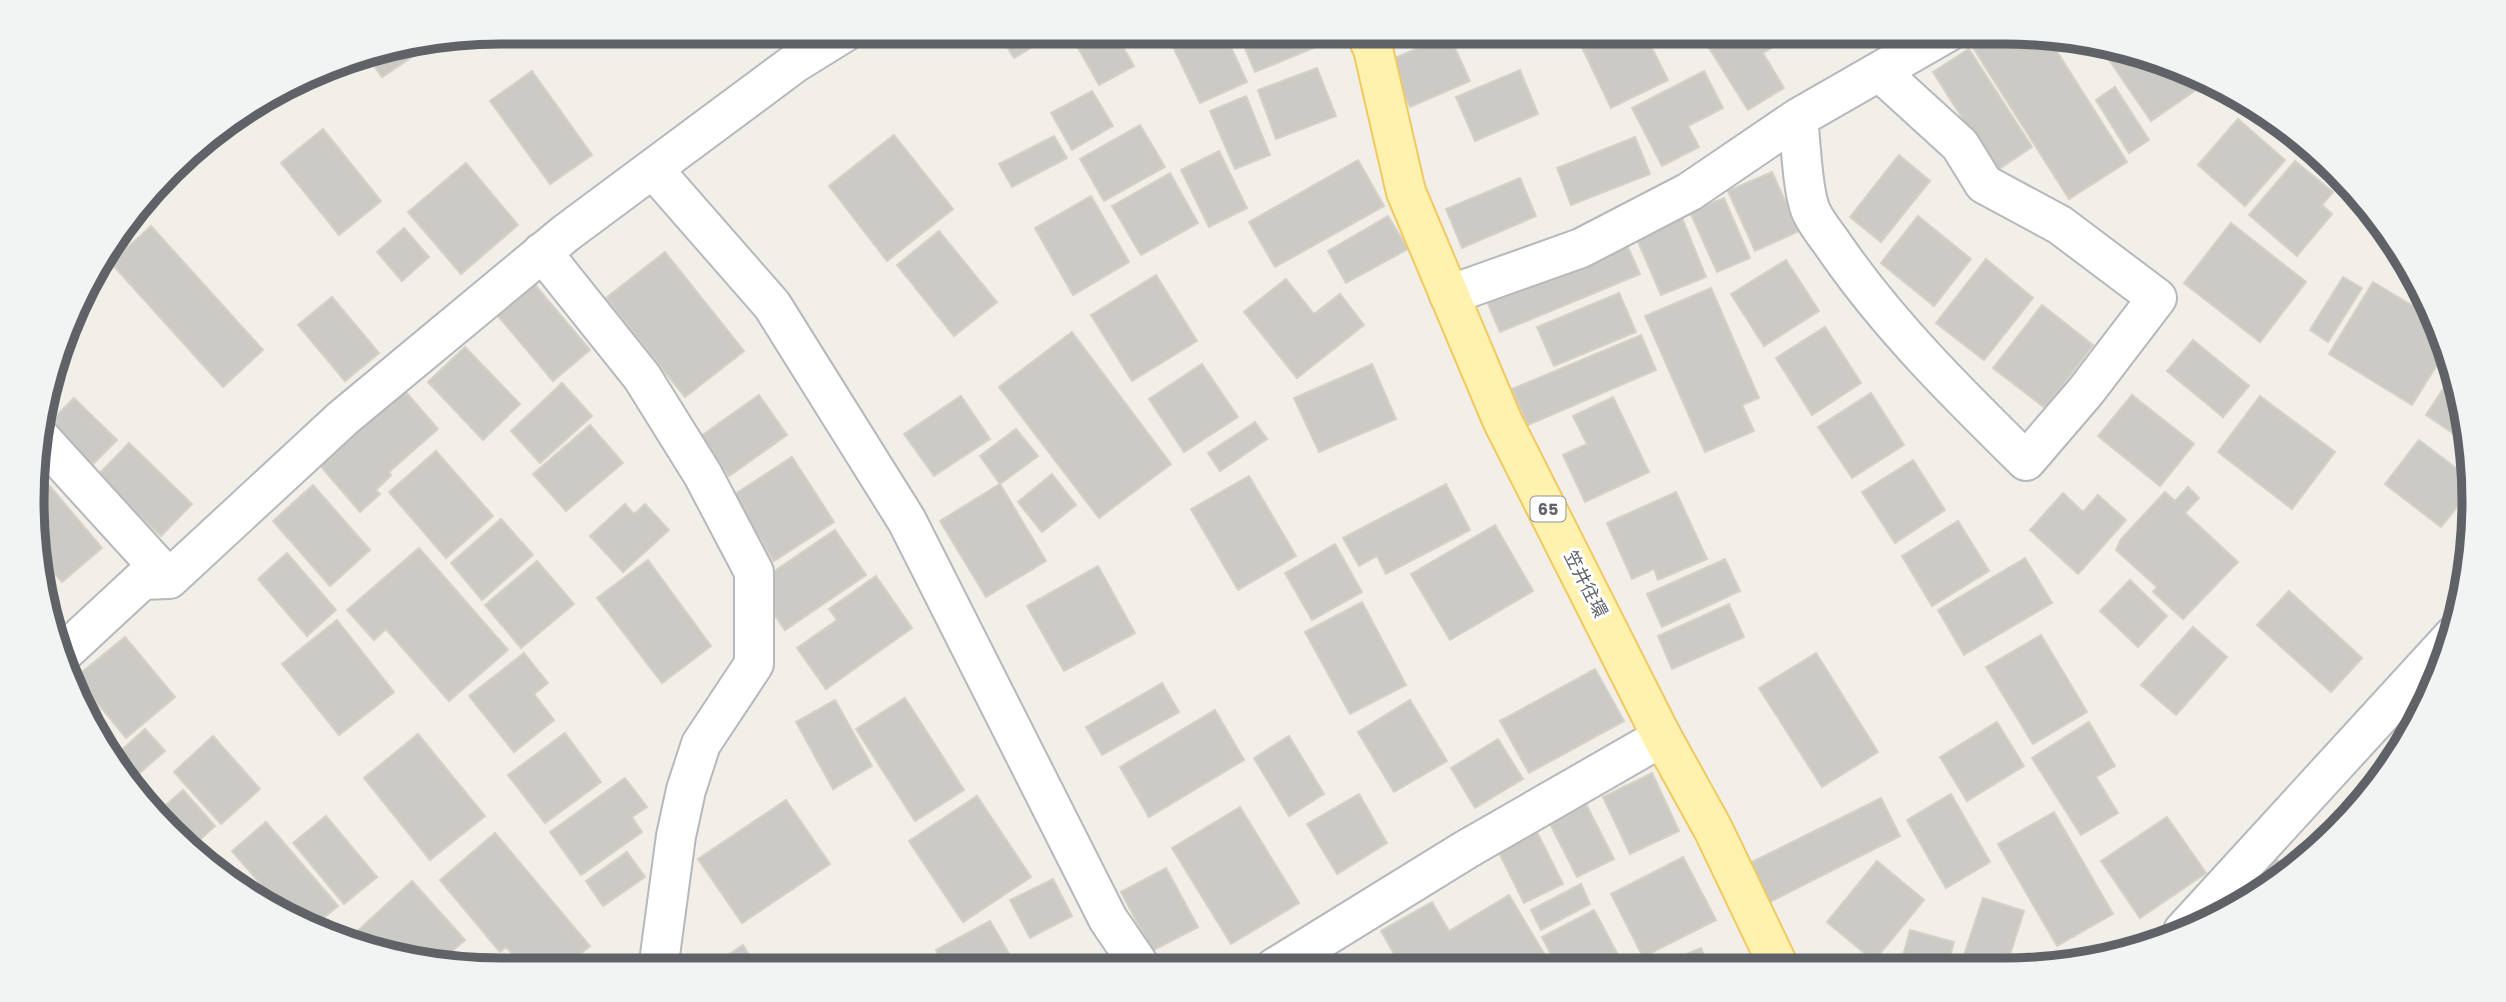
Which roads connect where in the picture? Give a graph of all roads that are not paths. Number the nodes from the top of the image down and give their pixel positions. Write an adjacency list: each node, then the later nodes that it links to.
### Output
1 (826, 44): 6 (street)
2 (1371, 44): 8 (main road, 笠井往環 / 65)
3 (1928, 44): 4 (street)
4 (1881, 73): 5 (street); 5 (street)
5 (1798, 118): 8 (street)
6 (653, 169): 7 (street); 16 (street)
7 (542, 252): 10 (street); 15 (street)
8 (1449, 295): 13 (main road, 笠井往環 / 65)
9 (48, 446): 10 (street)
10 (169, 579): 11 (street)
11 (68, 648)
12 (2434, 657): 14 (street)
13 (1662, 737): 17 (street); 18 (main road, 笠井往環 / 65)
14 (2212, 908)
15 (660, 958)
16 (1135, 958)
17 (1290, 958)
18 (1775, 958)

